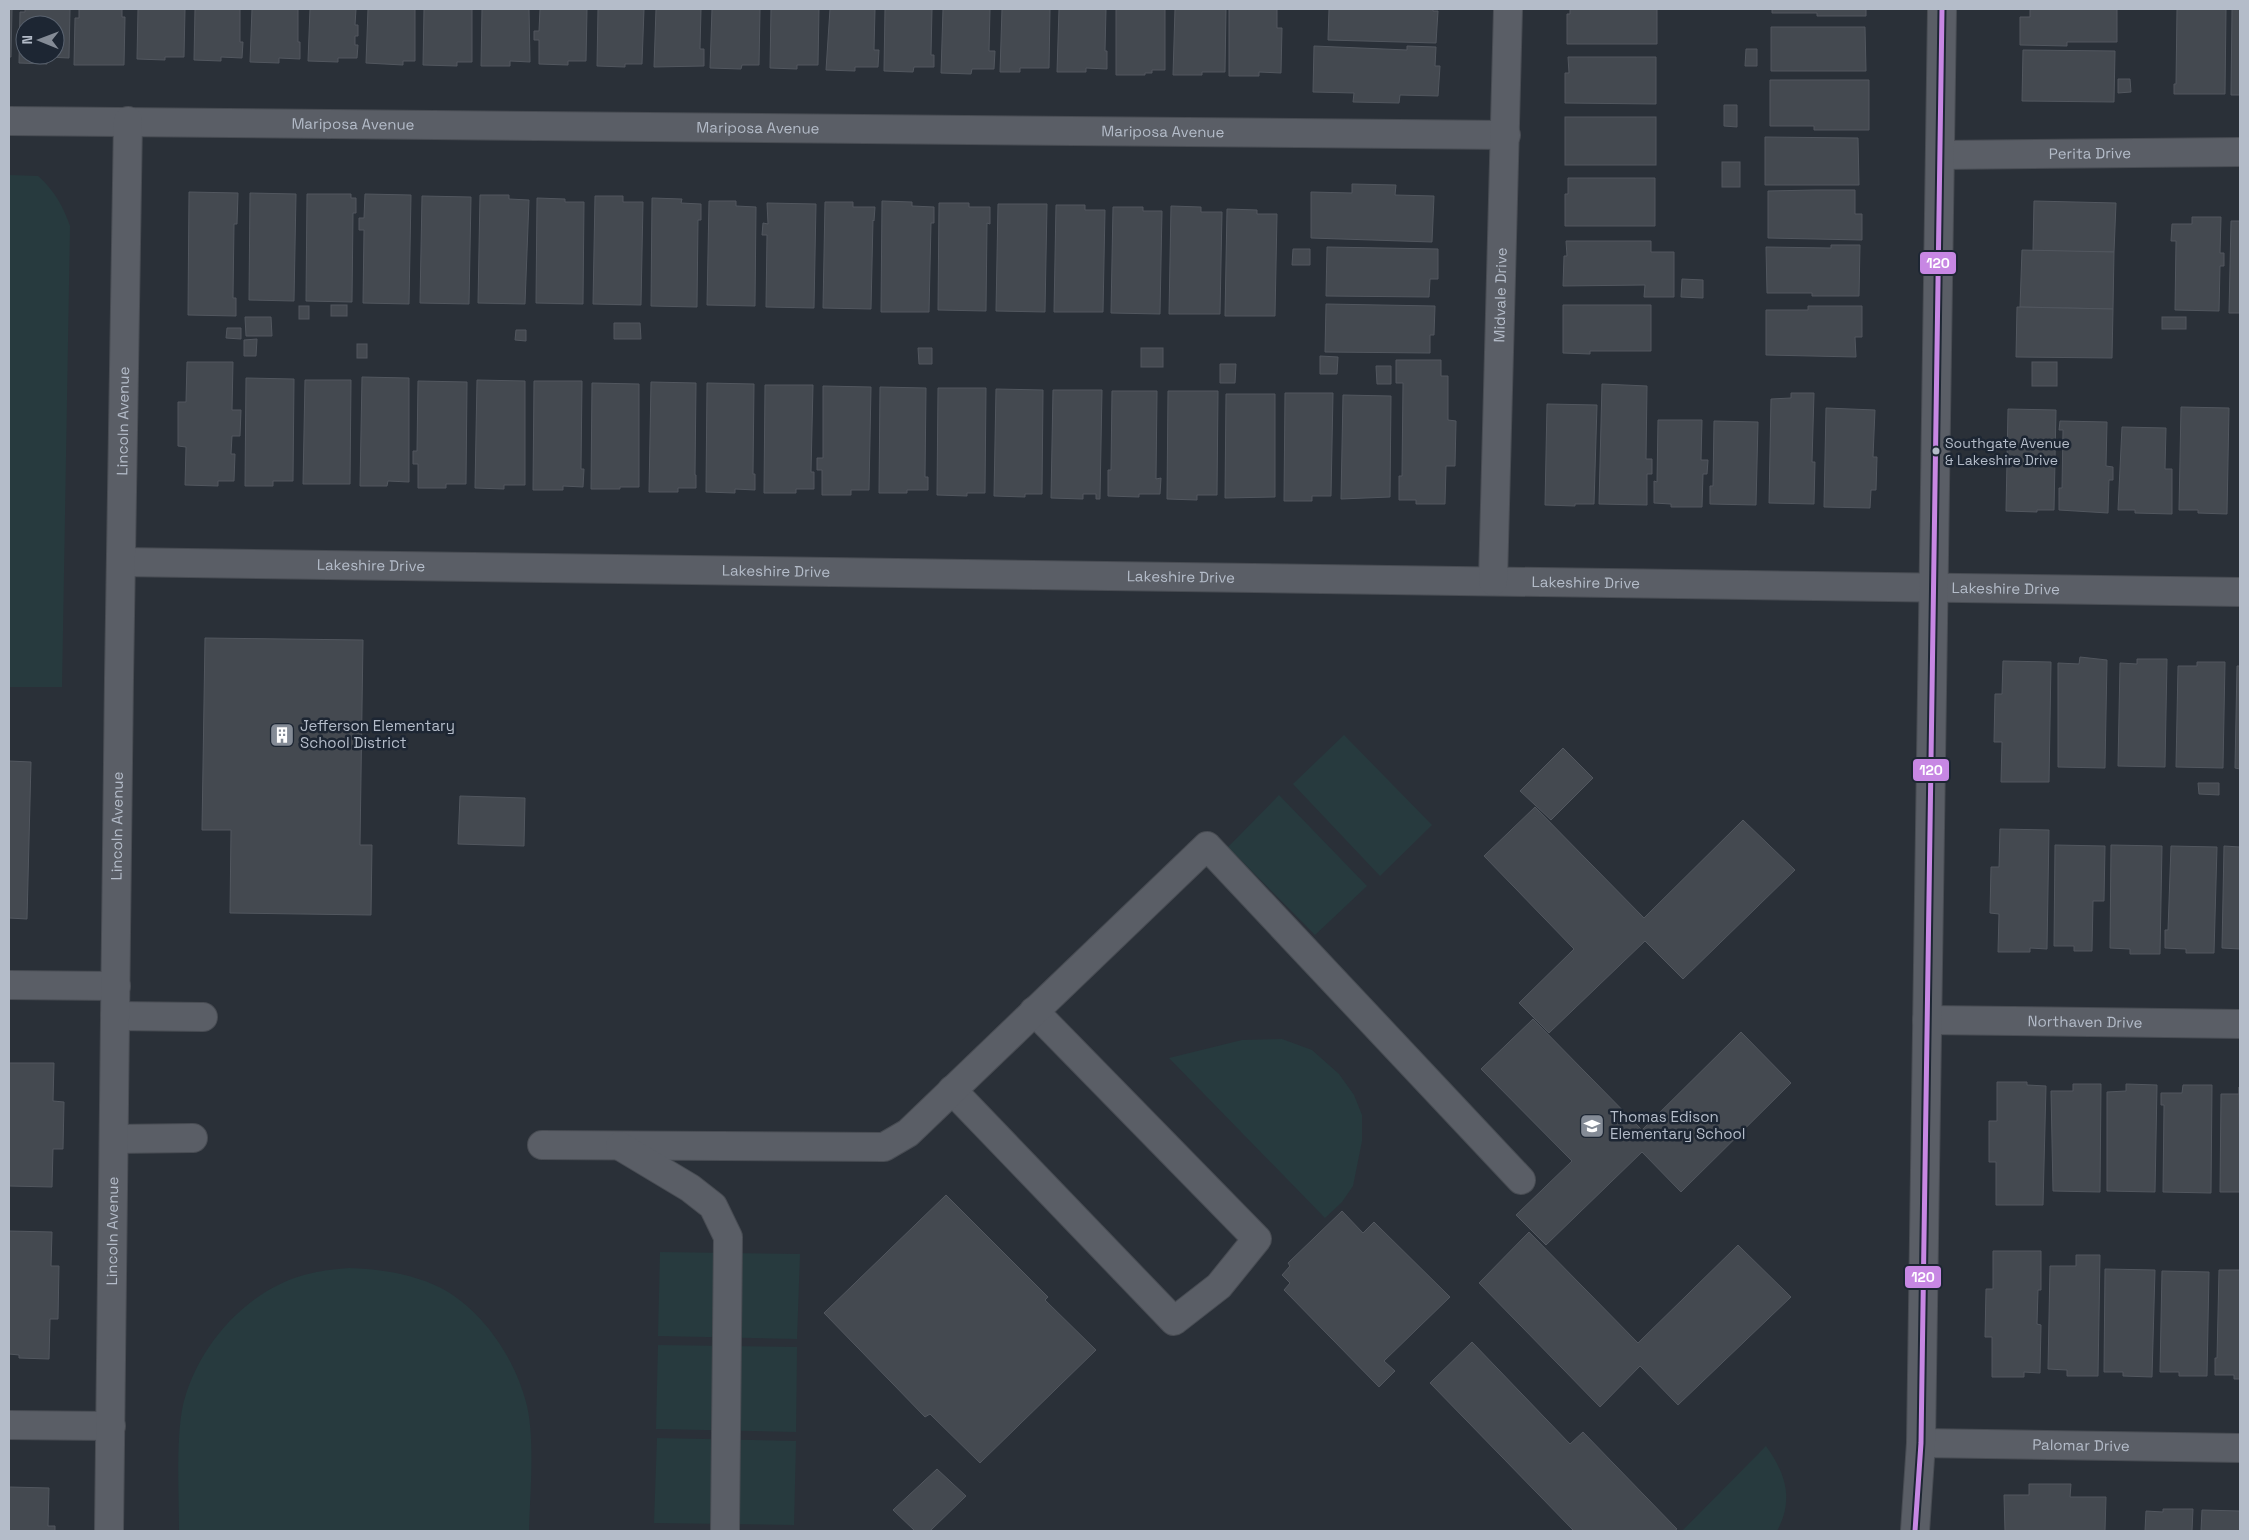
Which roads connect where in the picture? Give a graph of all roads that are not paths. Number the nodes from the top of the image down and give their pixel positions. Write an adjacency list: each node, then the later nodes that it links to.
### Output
1 (1508, 9): 5 (street, Midvale Drive)
2 (1942, 9): 7 (street)
3 (9, 121): 4 (street, Mariposa Avenue)
4 (128, 121): 5 (street, Mariposa Avenue); 8 (street, Lincoln Avenue)
5 (1506, 135): 9 (street, Midvale Drive)
6 (2240, 152): 7 (street, Perita Drive)
7 (1940, 155): 10 (street)
8 (121, 562): 9 (street, Lakeshire Drive); 13 (street, Lincoln Avenue)
9 (1493, 581): 10 (street, Lakeshire Drive)
10 (1934, 588): 11 (street, Lakeshire Drive); 17 (street)
11 (2240, 592)
12 (9, 985): 13 (street)
13 (116, 986): 15 (street, Lincoln Avenue)
14 (1034, 1011): 19 (street); 19 (street); 24 (street)
15 (115, 1016): 16 (street); 21 (street, Lincoln Avenue)
16 (203, 1017)
17 (1928, 1020): 18 (street, Northaven Drive); 27 (street)
18 (2240, 1024)
19 (952, 1090): 23 (street)
20 (193, 1138): 21 (street)
21 (114, 1139): 26 (street, Lincoln Avenue)
22 (542, 1145): 23 (street)
23 (619, 1146): 30 (street)
24 (1521, 1180)
25 (9, 1425): 26 (street)
26 (111, 1426): 29 (street, Lincoln Avenue)
27 (1921, 1443): 28 (street, Palomar Drive); 31 (street)
28 (2240, 1448)
29 (109, 1531)
30 (725, 1531)
31 (1915, 1531)

